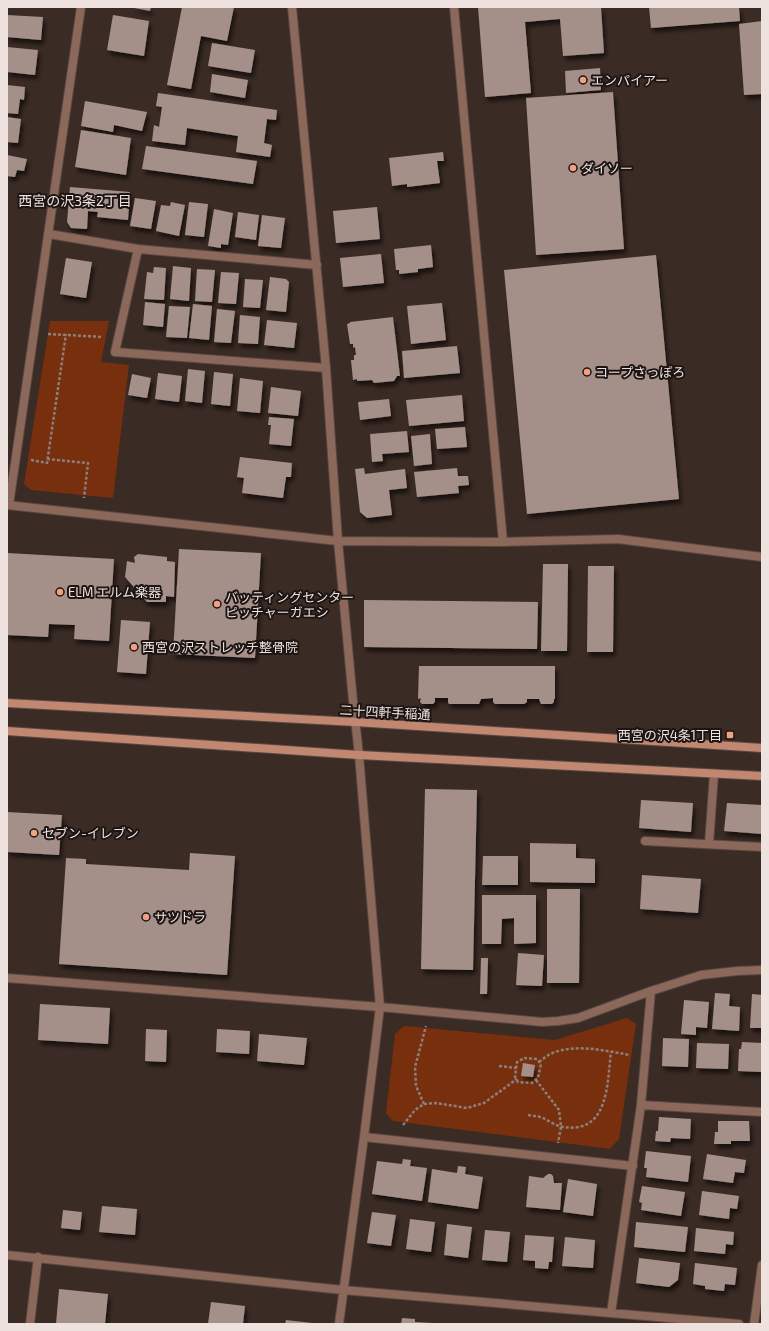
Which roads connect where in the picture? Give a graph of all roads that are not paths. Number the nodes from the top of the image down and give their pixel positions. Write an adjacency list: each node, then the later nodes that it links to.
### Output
1 (81, 7): 4 (street)
2 (292, 7): 6 (street)
3 (454, 7): 10 (street)
4 (49, 234): 5 (street); 8 (street)
5 (138, 249): 6 (street); 7 (street)
6 (317, 265): 7 (street)
7 (326, 368): 9 (street)
8 (8, 505): 9 (street)
9 (338, 540): 10 (street); 13 (street)
10 (503, 542): 11 (street)
11 (762, 557)
12 (7, 703): 13 (street, 二十四軒手稲通)
13 (355, 722): 15 (street, 二十四軒手稲通); 16 (street)
14 (7, 731): 16 (street)
15 (762, 748)
16 (359, 755): 17 (street); 25 (street)
17 (714, 774): 18 (street); 20 (street)
18 (762, 776)
19 (645, 841): 20 (street)
20 (709, 844): 21 (street)
21 (762, 847)
22 (762, 970): 24 (street)
23 (7, 978): 25 (street)
24 (652, 991): 25 (street); 26 (street)
25 (380, 1007): 28 (street)
26 (641, 1105): 27 (street); 29 (street)
27 (762, 1112)
28 (364, 1137): 29 (street); 33 (street)
29 (633, 1166): 34 (street)
30 (7, 1255): 31 (street)
31 (38, 1257): 33 (street); 36 (street)
32 (762, 1265): 39 (street)
33 (343, 1290): 34 (street); 37 (street)
34 (611, 1313): 35 (street)
35 (685, 1322): 38 (street)
36 (30, 1324)
37 (339, 1324)
38 (739, 1324)
39 (754, 1324)

